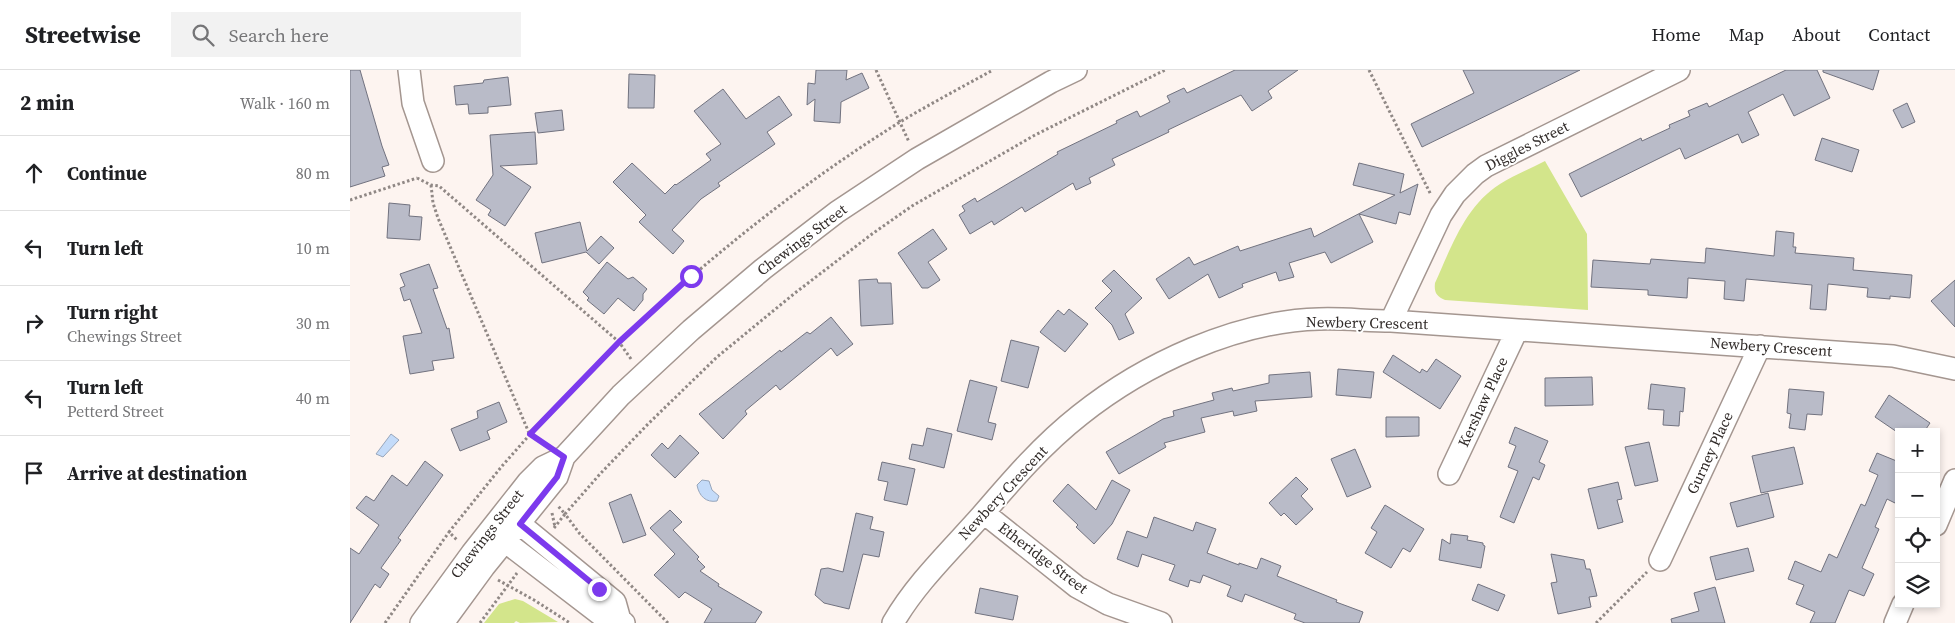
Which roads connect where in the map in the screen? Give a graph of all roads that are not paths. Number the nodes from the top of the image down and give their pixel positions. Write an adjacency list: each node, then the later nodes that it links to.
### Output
1 (409, 70): 4 (street)
2 (1076, 70): 12 (street, Chewings Street)
3 (1679, 70): 5 (street, Diggles Street)
4 (433, 161)
5 (1391, 321): 6 (street, Newbery Crescent); 11 (street, Newbery Crescent)
6 (1517, 330): 7 (street, Newbery Crescent); 9 (street, Kershaw Place)
7 (1760, 346): 8 (street, Newbery Crescent); 15 (street, Gurney Place)
8 (1955, 369)
9 (1449, 474)
10 (1955, 480): 13 (street)
11 (984, 513): 19 (street, Newbery Crescent); 20 (street, Etheridge Street)
12 (513, 518): 14 (street, Chewings Street); 18 (street)
13 (1939, 518)
14 (498, 535): 17 (street, Chewings Street); 18 (street)
15 (1660, 560)
16 (1901, 608): 21 (street)
17 (434, 621)
18 (622, 621)
19 (893, 623)
20 (1161, 623)
21 (1895, 623)

